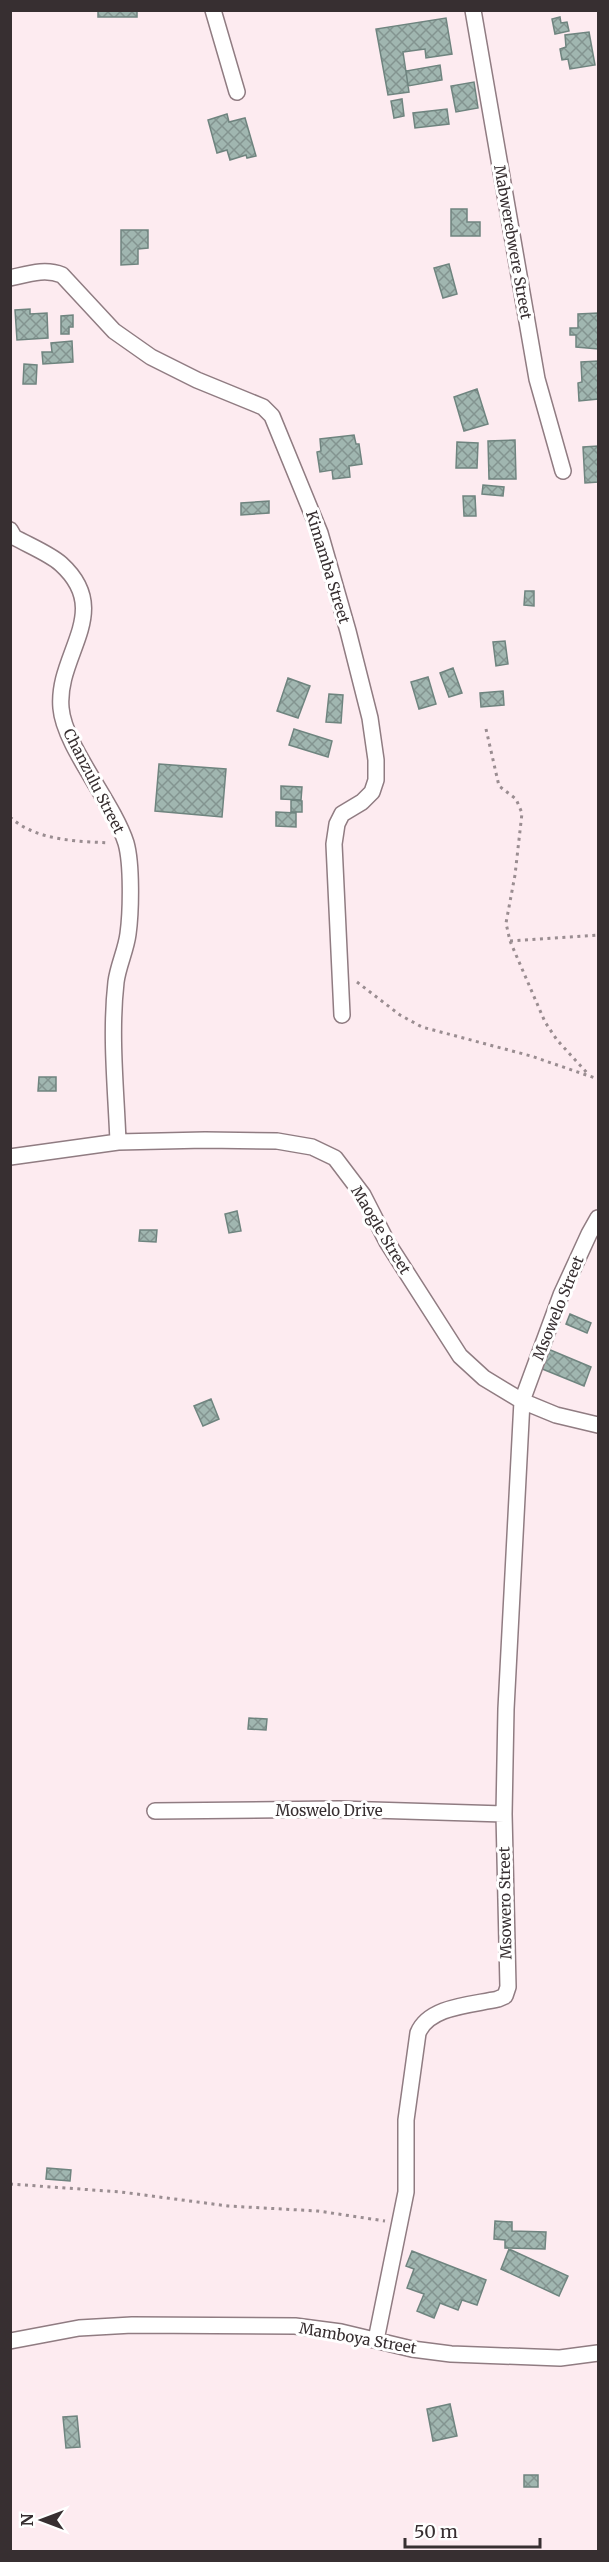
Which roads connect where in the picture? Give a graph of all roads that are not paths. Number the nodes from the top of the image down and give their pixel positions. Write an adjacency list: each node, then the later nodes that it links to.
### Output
1 (213, 10): 3 (street)
2 (473, 10): 5 (street, Mabwerebwere Street)
3 (237, 92)
4 (10, 278): 7 (street, Kimamba Street)
5 (563, 471)
6 (10, 530): 8 (street, Chanzulu Street)
7 (342, 1015)
8 (118, 1142): 9 (street, Maogle Street); 11 (street, Maogle Street)
9 (10, 1157)
10 (598, 1218): 11 (street, Msowelo Street)
11 (522, 1401): 12 (street, Maogle Street); 14 (street, Msowero Street)
12 (598, 1425)
13 (155, 1811): 14 (street, Moswelo Drive)
14 (504, 1814): 15 (street, Msowero Street)
15 (376, 2340): 16 (street, Mamboya Street); 17 (street, Mamboya Street)
16 (10, 2341)
17 (598, 2353)

